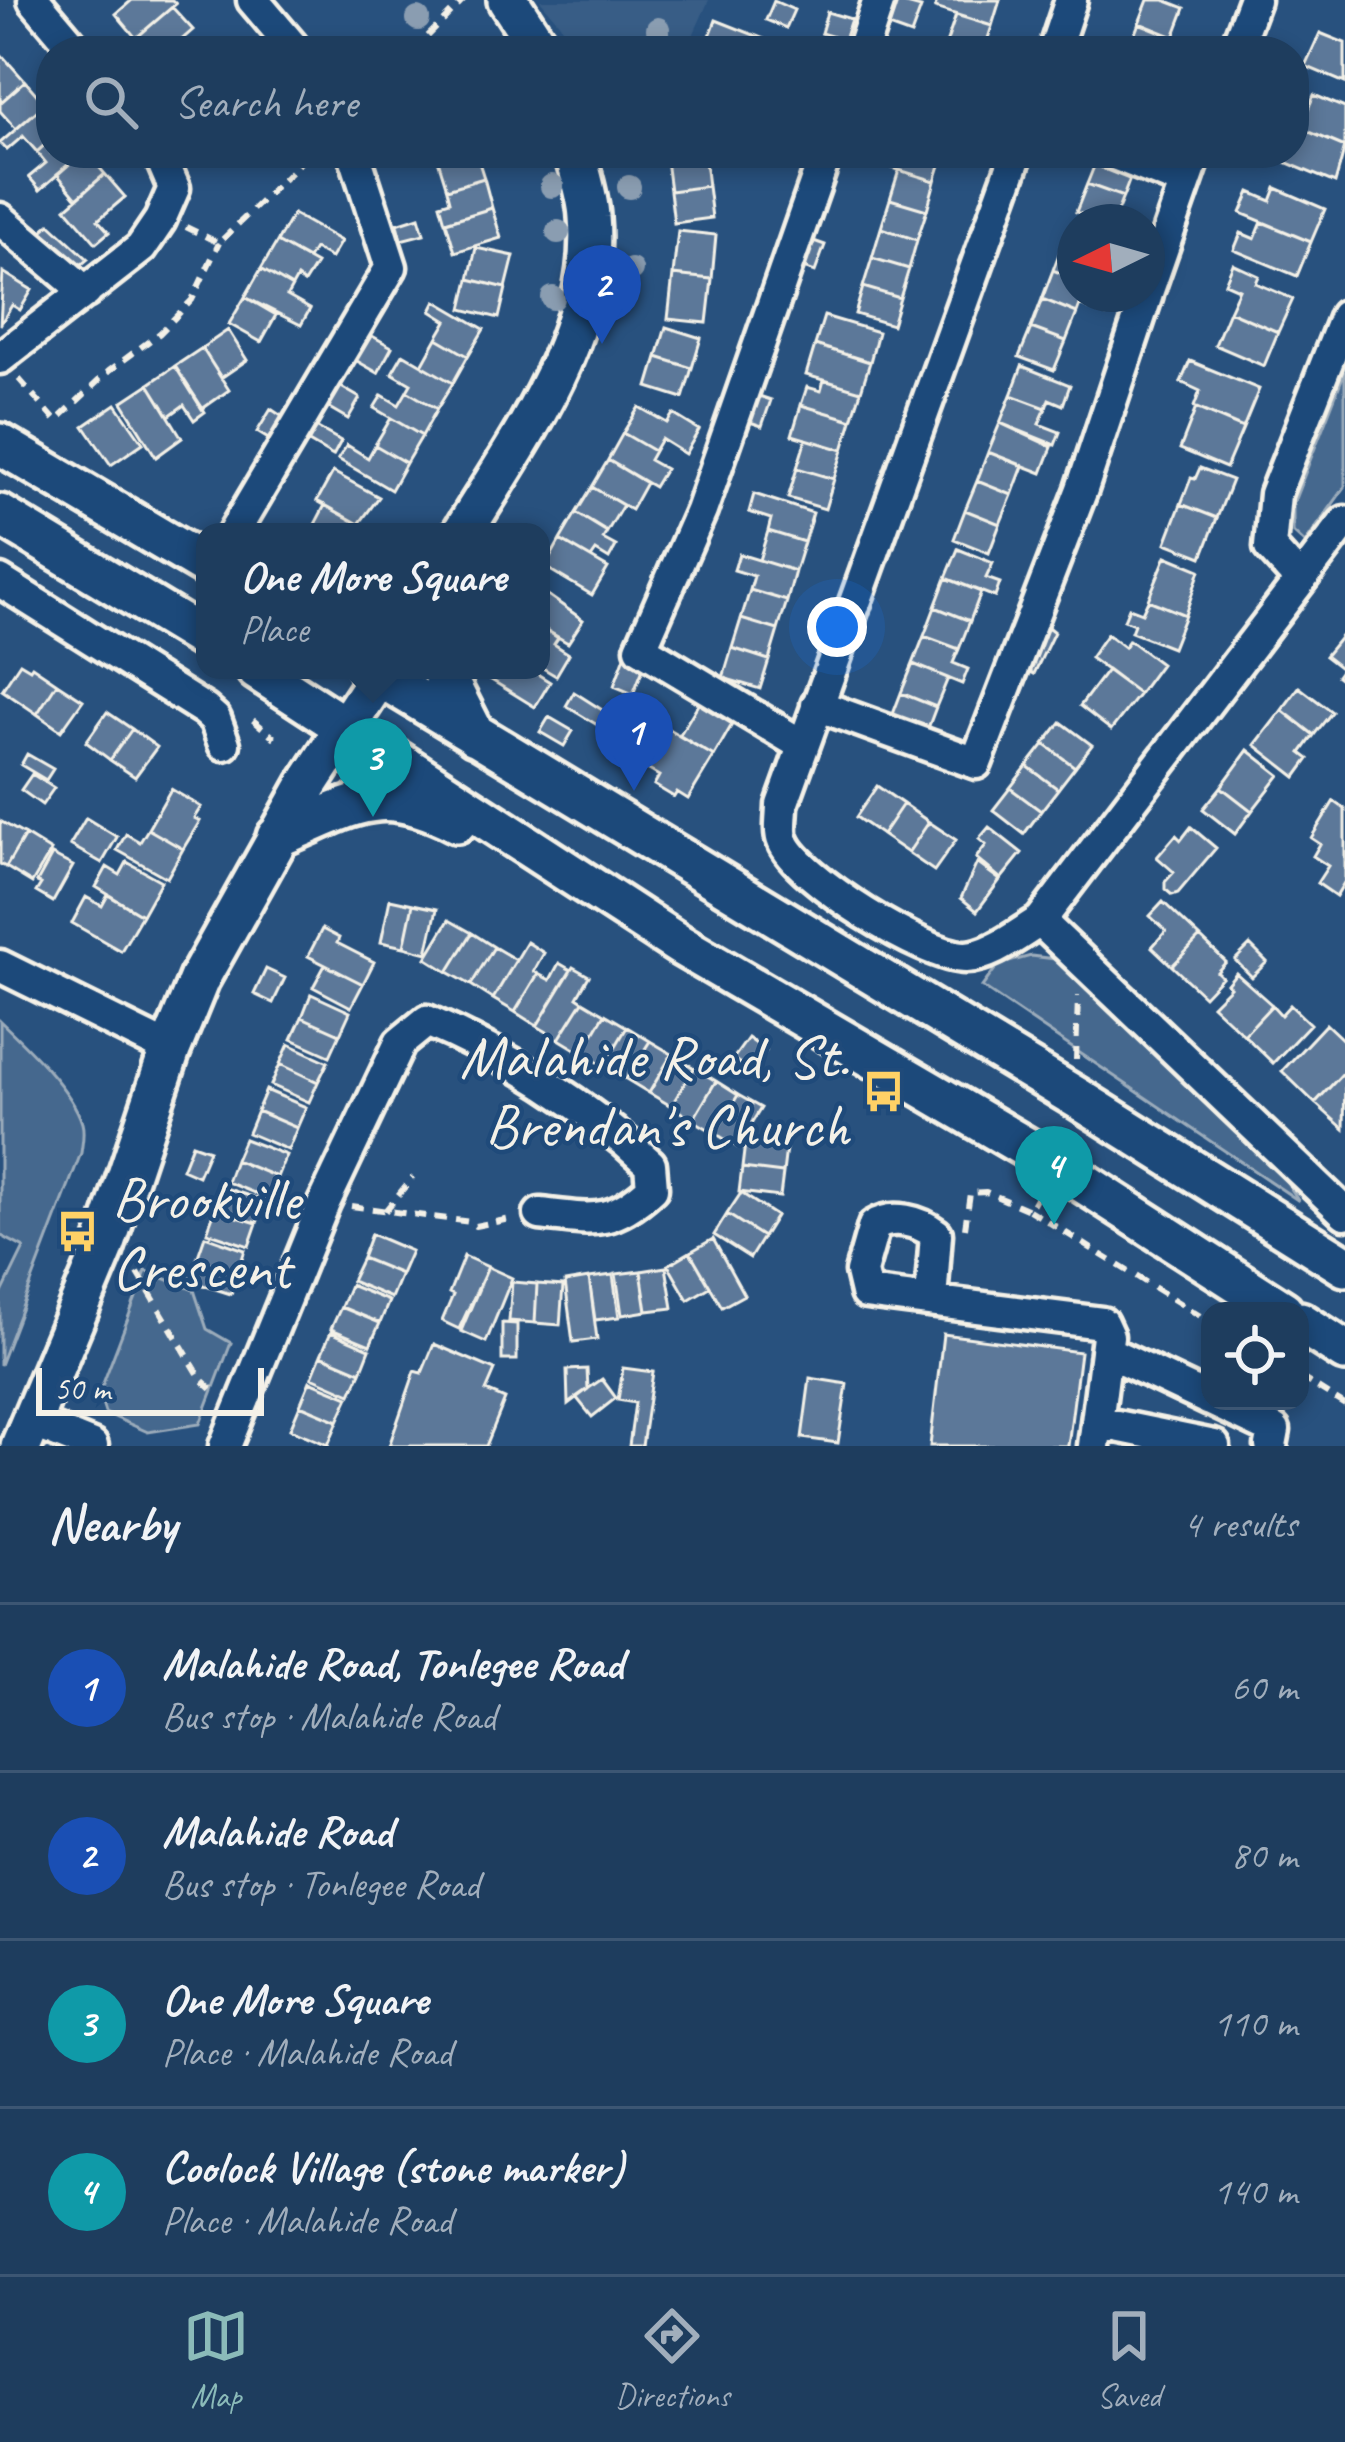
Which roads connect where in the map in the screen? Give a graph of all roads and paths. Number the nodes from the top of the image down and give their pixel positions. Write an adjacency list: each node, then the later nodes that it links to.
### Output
1 (34, 0): 8 (street)
2 (253, 0): 9 (street)
3 (464, 0): 10 (path)
4 (508, 0): 11 (main road)
5 (879, 0): 12 (street)
6 (1071, 0): 13 (street)
7 (1254, 0): 14 (street)
8 (64, 36)
9 (284, 36)
10 (427, 36)
11 (531, 36)
12 (867, 36)
13 (1059, 36)
14 (1240, 36)
15 (165, 168): 23 (street)
16 (295, 168): 25 (path)
17 (359, 168): 33 (street)
18 (578, 168): 34 (main road)
19 (821, 168): 49 (street)
20 (1012, 168): 43 (street)
21 (1190, 168): 24 (street)
22 (0, 219): 26 (street)
23 (160, 220): 25 (path); 26 (street)
24 (1165, 241)
25 (219, 243): 29 (path)
26 (86, 292): 29 (street)
27 (1141, 312): 43 (street)
28 (1345, 316): 36 (street)
29 (0, 358)
30 (0, 444): 35 (main road)
31 (0, 514): 38 (main road)
32 (1345, 522): 36 (street)
33 (239, 523)
34 (469, 523)
35 (196, 560)
36 (1299, 579): 52 (street)
37 (0, 581): 48 (street)
38 (196, 634)
39 (271, 679): 45 (main road)
40 (373, 679): 45 (main road)
41 (388, 679): 46 (main road)
42 (447, 679): 46 (main road)
43 (818, 705): 49 (street)
44 (253, 720): 47 (path)
45 (348, 729): 50 (main road); 51 (main road)
46 (475, 735): 65 (main road)
47 (275, 738)
48 (224, 744)
49 (802, 745): 52 (street)
50 (277, 837): 51 (main road); 55 (main road)
51 (586, 886): 68 (main road)
52 (1040, 921): 53 (street)
53 (1079, 962): 56 (path); 62 (street)
54 (0, 966): 55 (street)
55 (170, 1050): 78 (main road)
56 (1076, 1060)
57 (413, 1177): 60 (path)
58 (1047, 1180): 61 (path)
59 (324, 1203): 60 (path); 63 (street); 77 (street)
60 (385, 1210): 63 (path)
61 (1030, 1210): 64 (path); 69 (path)
62 (1345, 1213)
63 (540, 1214)
64 (964, 1237)
65 (1345, 1266)
66 (138, 1273): 77 (path)
67 (932, 1300): 71 (street)
68 (1269, 1302)
69 (1201, 1316)
70 (1309, 1328): 72 (main road)
71 (1106, 1351): 74 (street); 79 (street)
72 (1345, 1351)
73 (1309, 1383): 75 (path)
74 (1201, 1395)
75 (1345, 1405)
76 (1232, 1410): 83 (street)
77 (236, 1412): 81 (street)
78 (27, 1434): 80 (street)
79 (1096, 1434): 82 (street)
80 (92, 1446)
81 (225, 1446)
82 (1214, 1446)
83 (1271, 1446)

